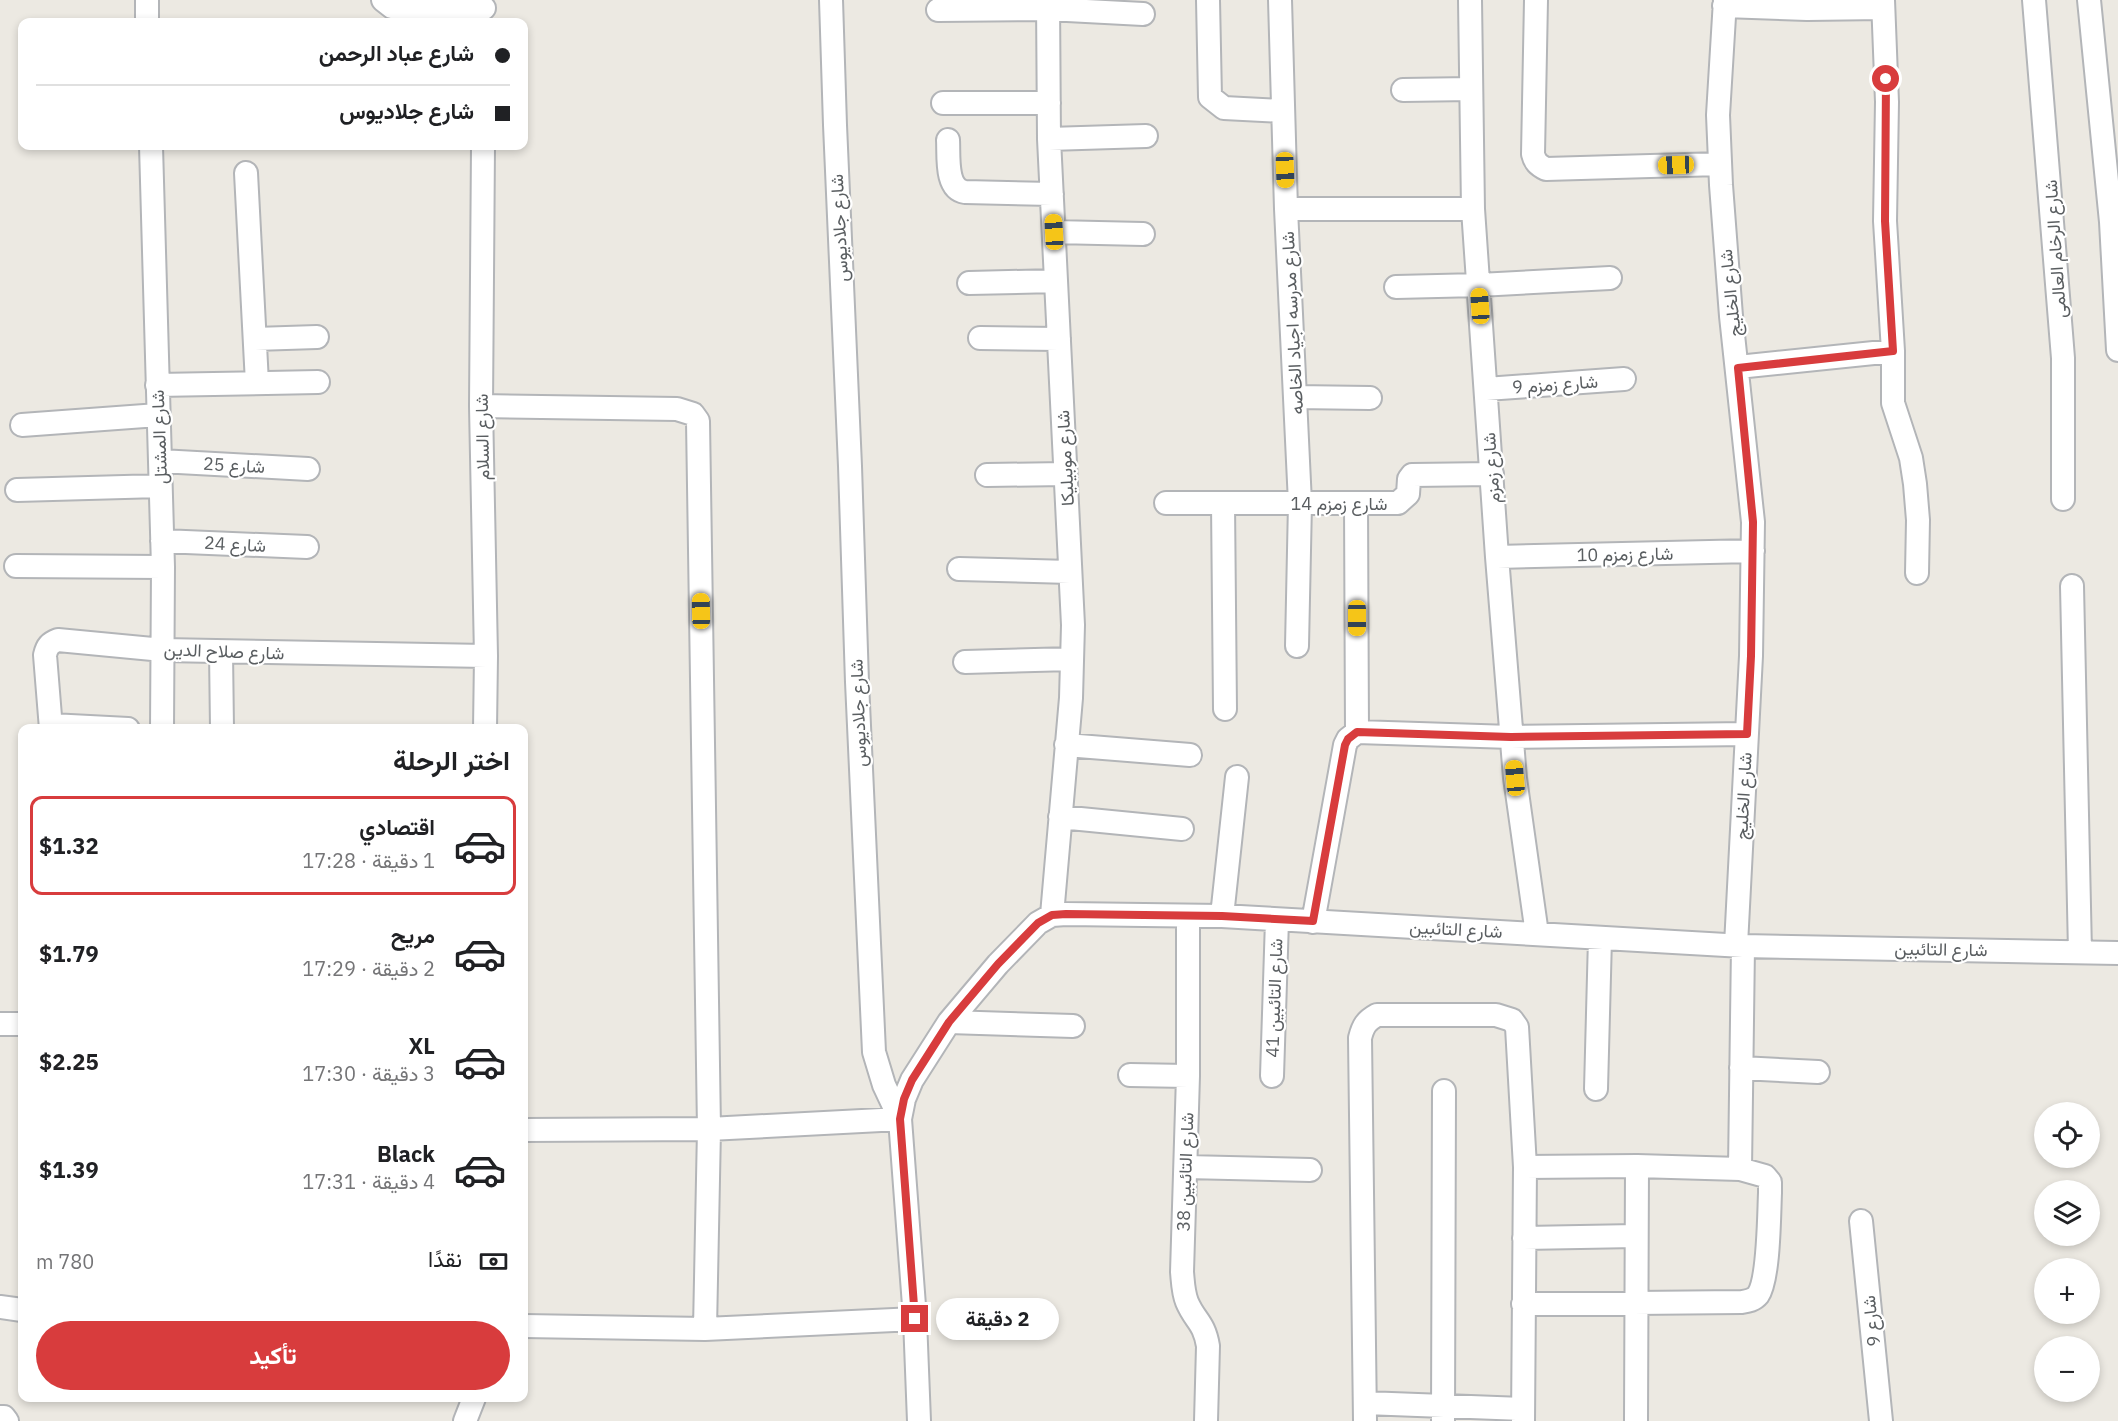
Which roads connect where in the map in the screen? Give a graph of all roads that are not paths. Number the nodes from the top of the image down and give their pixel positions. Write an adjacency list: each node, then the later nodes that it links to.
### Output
1 (147, 0): 16 (street)
2 (383, 0): 13 (street)
3 (831, 0): 118 (street, شارع جلاديوس)
4 (1208, 0): 21 (street)
5 (1280, 0): 21 (street, شارع مدرسه اجياد الخاصه)
6 (1470, 0): 17 (street, شارع زمزم)
7 (1536, 0): 27 (street)
8 (2034, 0): 63 (street, شارع الرخام العالمى)
9 (2089, 0): 43 (street)
10 (1725, 3): 12 (street); 27 (street, شارع الخليج)
11 (1048, 4): 14 (street); 15 (street); 20 (street, شارع موبيليكا)
12 (1883, 4): 44 (street)
13 (484, 10)
14 (938, 10)
15 (1143, 14)
16 (147, 18)
17 (1471, 88): 18 (street); 31 (street, شارع زمزم)
18 (1403, 90)
19 (943, 103): 20 (street)
20 (1049, 103): 23 (street, شارع موبيليكا)
21 (1283, 111): 30 (street, شارع مدرسه اجياد الخاصه)
22 (1146, 136): 23 (street)
23 (1049, 139): 29 (street, شارع موبيليكا)
24 (948, 140): 29 (street)
25 (151, 150): 49 (street, شارع المشتل)
26 (483, 150): 53 (street, شارع السلام)
27 (1720, 164): 45 (street, شارع الخليج)
28 (246, 172): 40 (street)
29 (1052, 194): 32 (street, شارع موبيليكا)
30 (1286, 209): 31 (street); 51 (street, شارع مدرسه اجياد الخاصه)
31 (1473, 210): 37 (street, شارع زمزم)
32 (1054, 232): 33 (street); 35 (street, شارع موبيليكا)
33 (1143, 234)
34 (1610, 278): 37 (street)
35 (1056, 281): 36 (street); 42 (street, شارع موبيليكا)
36 (969, 283)
37 (1479, 285): 38 (street); 50 (street, شارع زمزم)
38 (1396, 287)
39 (317, 337): 40 (street)
40 (255, 339): 48 (street)
41 (980, 339): 42 (street)
42 (1059, 339): 59 (street, شارع موبيليكا)
43 (2118, 350)
44 (1893, 351): 45 (street); 76 (street)
45 (1738, 368): 70 (street, شارع الخليج)
46 (1624, 379): 50 (street, شارع زمزم 9)
47 (318, 382): 48 (street)
48 (257, 383): 49 (street)
49 (157, 385): 54 (street, شارع المشتل)
50 (1486, 389): 60 (street, شارع زمزم)
51 (1295, 398): 52 (street); 66 (street, شارع مدرسه اجياد الخاصه)
52 (1370, 398)
53 (481, 406): 81 (street, شارع السلام); 119 (street)
54 (158, 415): 55 (street); 56 (street, شارع المشتل)
55 (22, 425)
56 (160, 461): 57 (street, شارع 25); 61 (street, شارع المشتل)
57 (308, 469)
58 (987, 474): 59 (street)
59 (1065, 474): 75 (street, شارع موبيليكا)
60 (1492, 474): 67 (street, شارع زمزم 14); 71 (street, شارع زمزم)
61 (160, 486): 62 (street); 68 (street, شارع المشتل)
62 (16, 490)
63 (2062, 499)
64 (1166, 503): 65 (street, شارع زمزم 14)
65 (1223, 503): 66 (street, شارع زمزم 14); 84 (street)
66 (1300, 503): 67 (street, شارع زمزم 14); 78 (street, شارع مدرسه اجياد الخاصه)
67 (1356, 503): 89 (street)
68 (162, 541): 69 (street, شارع 24); 73 (street, شارع المشتل)
69 (308, 547)
70 (1753, 551): 71 (street, شارع زمزم 10); 90 (street, شارع الخليج)
71 (1497, 557): 91 (street, شارع زمزم)
72 (16, 566): 73 (street)
73 (163, 567): 79 (street, شارع المشتل)
74 (959, 569): 75 (street)
75 (1070, 572): 82 (street, شارع موبيليكا)
76 (1917, 573)
77 (2072, 586): 105 (street)
78 (1296, 646)
79 (163, 650): 80 (street, شارع صلاح الدين); 85 (street, شارع صلاح الدين); 86 (street, شارع المشتل)
80 (221, 652): 81 (street, شارع صلاح الدين); 87 (street)
81 (486, 656): 88 (street, شارع السلام)
82 (1071, 659): 83 (street); 92 (street, شارع موبيليكا)
83 (965, 662)
84 (1225, 708)
85 (51, 724)
86 (162, 724)
87 (222, 724)
88 (485, 724)
89 (1357, 732): 91 (street); 101 (street)
90 (1747, 734): 91 (street); 104 (street, شارع الخليج)
91 (1511, 737): 102 (street, شارع زمزم)
92 (1066, 745): 93 (street); 95 (street, شارع موبيليكا)
93 (1190, 755)
94 (1237, 777): 98 (street)
95 (1060, 817): 96 (street); 97 (street, شارع موبيليكا)
96 (1182, 829)
97 (1052, 915): 99 (street, شارع التائبين); 107 (street)
98 (1222, 916): 99 (street, شارع التائبين); 100 (street, شارع التائبين)
99 (1188, 917): 114 (street, شارع التائبين 38)
100 (1277, 920): 101 (street, شارع التائبين); 115 (street, شارع التائبين 41)
101 (1313, 921): 102 (street, شارع التائبين)
102 (1538, 934): 103 (street, شارع التائبين)
103 (1600, 938): 104 (street, شارع التائبين); 116 (street)
104 (1739, 945): 105 (street, شارع التائبين); 111 (street, شارع الخليج)
105 (2080, 952): 106 (street, شارع التائبين)
106 (2118, 953)
107 (949, 1022): 110 (street); 118 (street)
108 (0, 1024): 109 (street)
109 (18, 1024)
110 (1073, 1026)
111 (1741, 1068): 112 (street); 124 (street, شارع الخليج)
112 (1818, 1072)
113 (1130, 1075): 114 (street)
114 (1188, 1076): 122 (street, شارع التائبين 38)
115 (1272, 1076)
116 (1596, 1089)
117 (1444, 1091): 138 (street)
118 (900, 1119): 119 (street); 133 (street, شارع جلاديوس)
119 (709, 1129): 120 (street); 135 (street)
120 (528, 1130)
121 (1637, 1166): 123 (street); 124 (street); 127 (street)
122 (1186, 1167): 125 (street); 144 (street, شارع التائبين 38)
123 (1525, 1167): 128 (street); 137 (street)
124 (1740, 1169): 130 (street)
125 (1310, 1170)
126 (1861, 1221): 146 (street, شارع 9)
127 (1636, 1236): 128 (street); 130 (street)
128 (1524, 1238): 129 (street)
129 (1523, 1304): 130 (street); 139 (street)
130 (1636, 1304): 145 (street)
131 (0, 1307): 132 (street)
132 (18, 1309)
133 (915, 1319): 135 (street); 143 (street, شارع جلاديوس)
134 (528, 1326): 135 (street)
135 (705, 1329)
136 (472, 1402): 142 (street)
137 (1365, 1412): 138 (street)
138 (1443, 1414): 139 (street)
139 (1523, 1415)
140 (0, 1417): 141 (street)
141 (7, 1421)
142 (465, 1421)
143 (919, 1421)
144 (1206, 1421)
145 (1636, 1421)
146 (1881, 1421)

